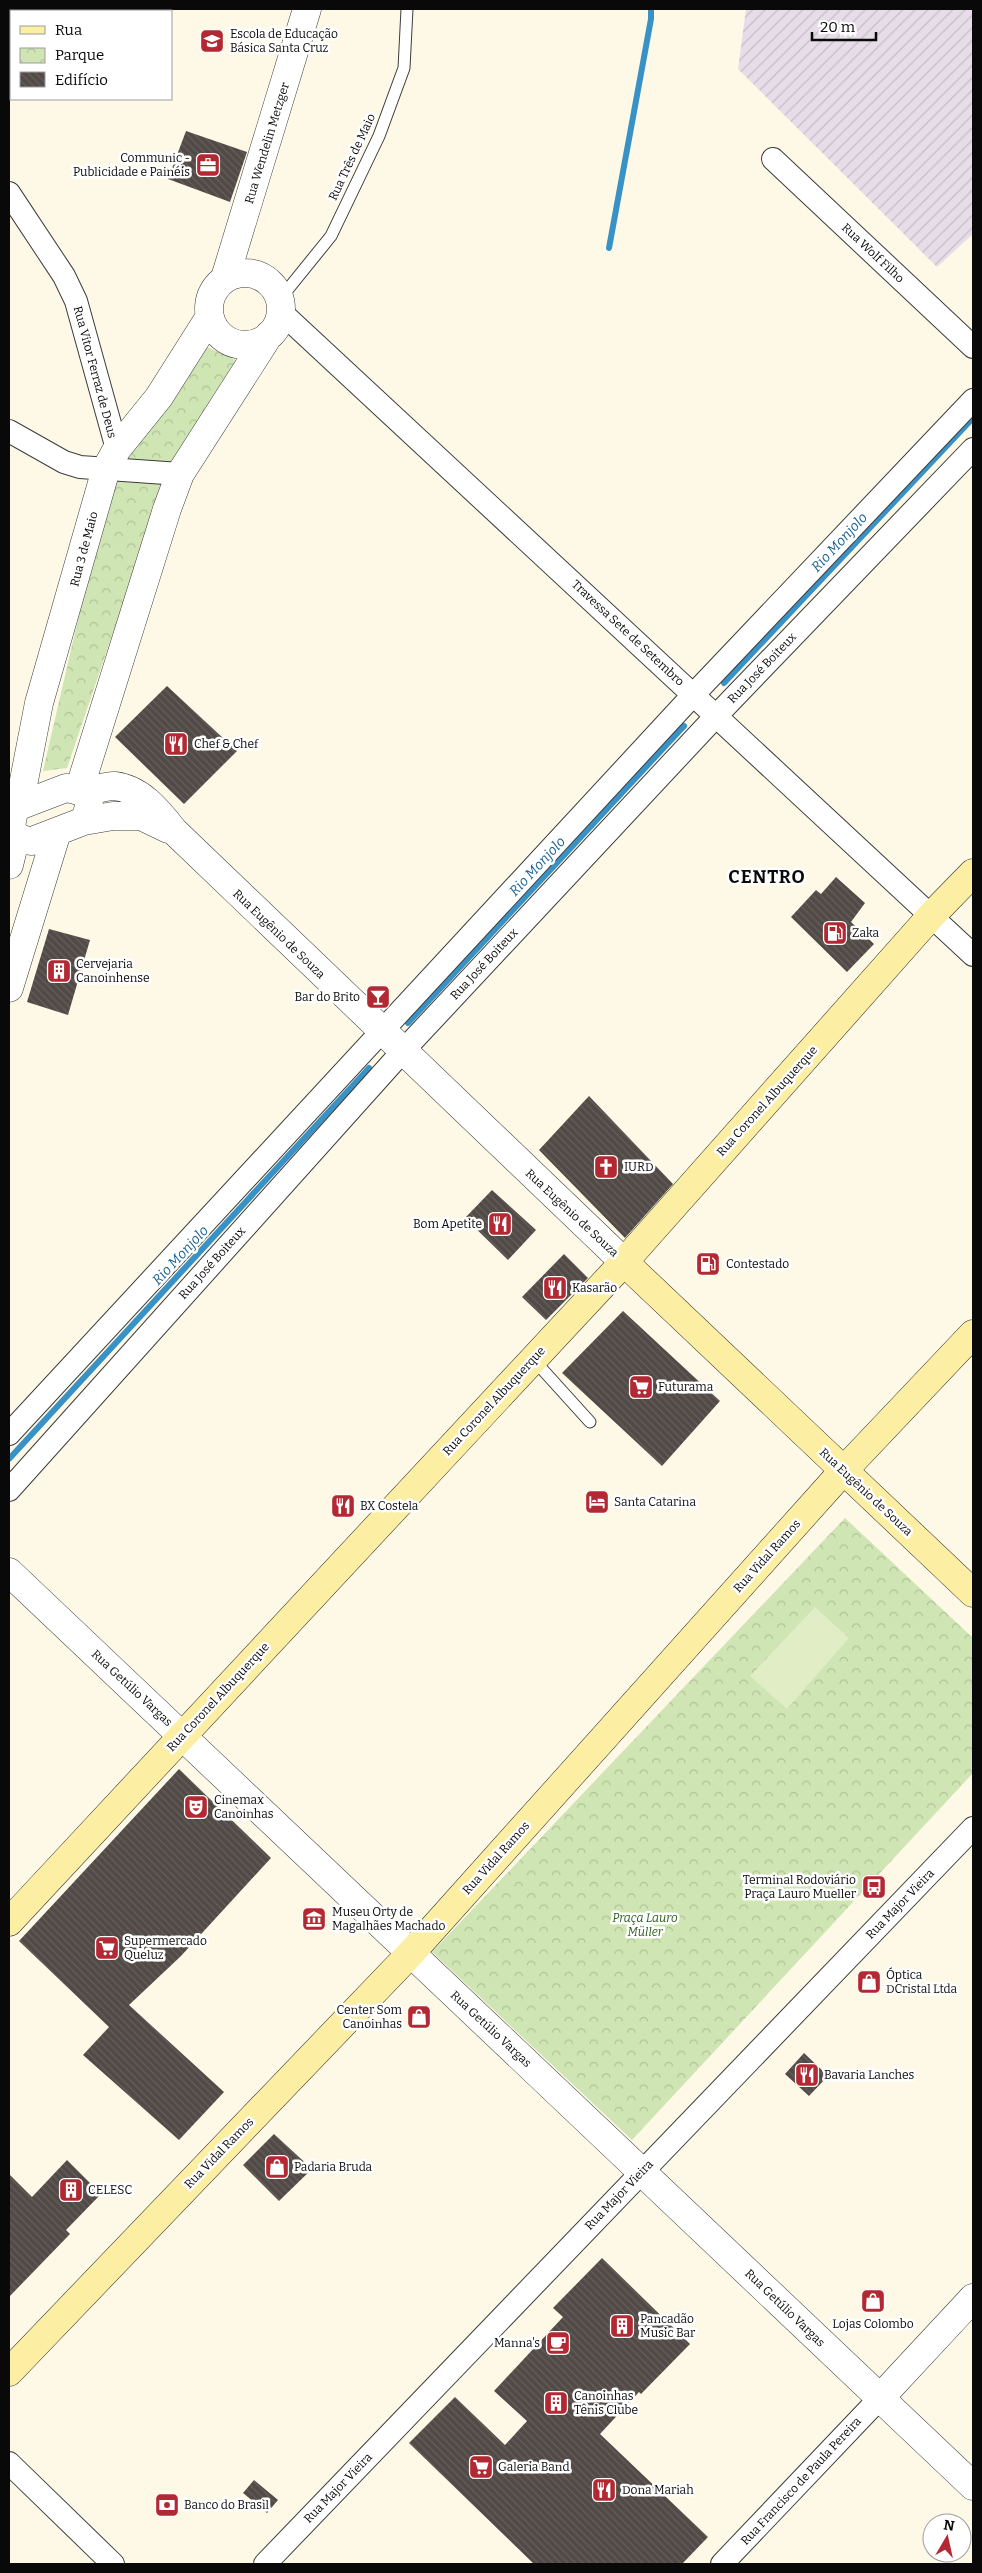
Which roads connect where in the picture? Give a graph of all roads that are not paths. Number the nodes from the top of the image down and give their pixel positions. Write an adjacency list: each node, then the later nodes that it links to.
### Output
1 (307, 9): 5 (street, Rua Wendelin Metzger)
2 (407, 9): 6 (lane, Rua Três de Maio)
3 (773, 159): 8 (street, Rua Wolf Filho)
4 (9, 193): 12 (street, Rua Vitor Ferraz de Deus)
5 (225, 278): 6 (street); 7 (street)
6 (277, 315): 7 (street); 13 (street); 14 (street, Travessa Sete de Setembro)
7 (209, 318): 12 (street, Rua 3 de Maio)
8 (973, 347)
9 (973, 400): 14 (street)
10 (9, 431): 12 (street)
11 (973, 449): 15 (street, Rua José Boiteux)
12 (111, 459): 13 (street); 18 (street, Rua 3 de Maio)
13 (180, 474): 16 (street)
14 (694, 694): 15 (street, Travessa Sete de Setembro); 27 (street)
15 (717, 715): 23 (street, Travessa Sete de Setembro); 28 (street, Rua José Boiteux)
16 (81, 791): 17 (street); 18 (street, Rua Eugênio de Souza); 19 (street, Rua Eugênio de Souza)
17 (84, 821): 19 (street, Rua Eugênio de Souza); 20 (street, Rua Eugênio de Souza)
18 (14, 823): 20 (street, Rua Eugênio de Souza); 21 (street, Rua 3 de Maio)
19 (174, 831): 27 (street, Rua Eugênio de Souza)
20 (57, 832): 24 (street)
21 (9, 865)
22 (973, 873): 23 (main road, Rua Coronel Albuquerque)
23 (931, 916): 25 (street, Travessa Sete de Setembro); 29 (main road, Rua Coronel Albuquerque)
24 (17, 930): 26 (street)
25 (973, 955)
26 (9, 988)
27 (380, 1031): 28 (street, Rua Eugênio de Souza); 33 (street)
28 (402, 1052): 29 (street, Rua Eugênio de Souza); 35 (street, Rua José Boiteux)
29 (624, 1262): 31 (main road, Rua Coronel Albuquerque); 34 (main road, Rua Eugênio de Souza)
30 (973, 1334): 34 (main road, Rua Vidal Ramos)
31 (533, 1359): 32 (lane); 38 (main road, Rua Coronel Albuquerque)
32 (590, 1422)
33 (9, 1434)
34 (844, 1470): 37 (main road, Rua Eugênio de Souza); 41 (main road, Rua Vidal Ramos)
35 (9, 1490)
36 (9, 1572): 38 (street, Rua Getúlio Vargas)
37 (973, 1593)
38 (182, 1735): 40 (main road, Rua Coronel Albuquerque); 41 (street, Rua Getúlio Vargas)
39 (973, 1828): 42 (street, Rua Major Vieira)
40 (9, 1922)
41 (411, 1953): 42 (street, Rua Getúlio Vargas); 44 (main road, Rua Vidal Ramos)
42 (642, 2171): 45 (street, Rua Getúlio Vargas); 49 (street, Rua Major Vieira)
43 (973, 2298): 45 (street)
44 (9, 2372)
45 (879, 2399): 47 (street, Rua Getúlio Vargas); 50 (street, Rua Francisco de Paula Pereira)
46 (9, 2463): 48 (street)
47 (973, 2486)
48 (114, 2564)
49 (265, 2564)
50 (722, 2564)

